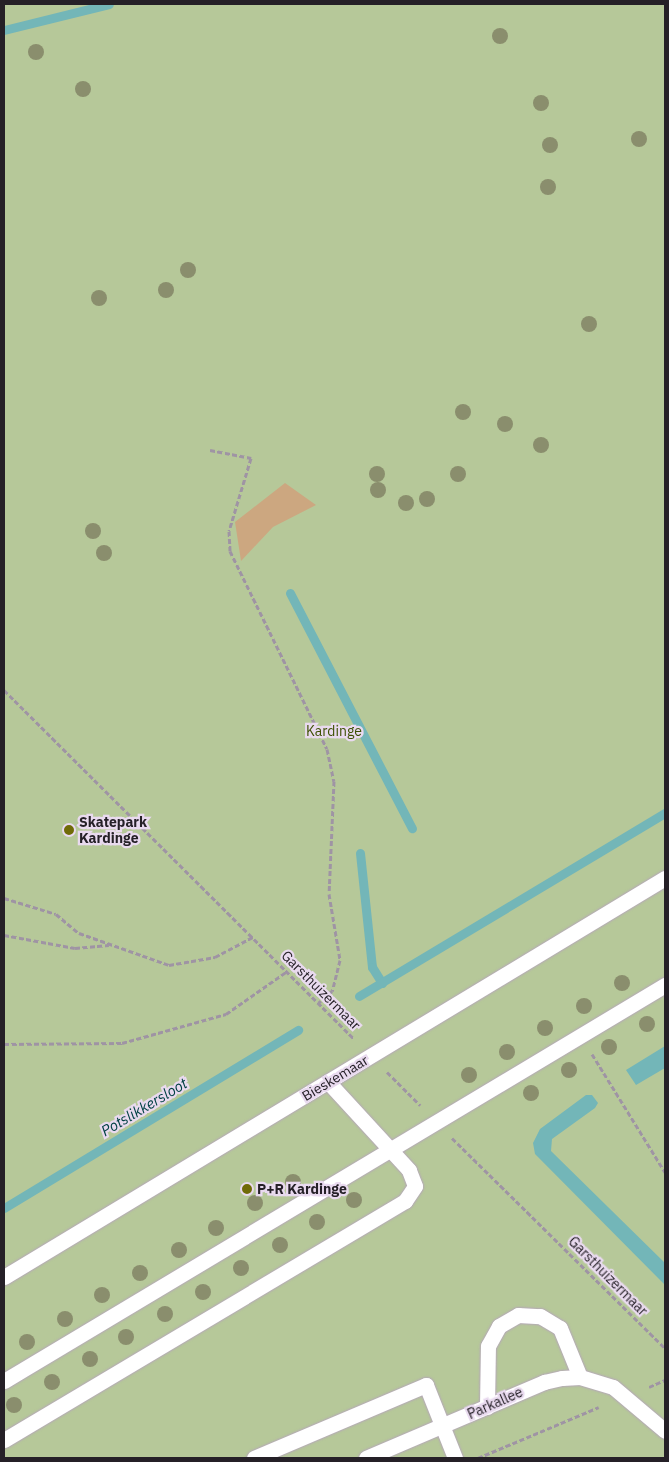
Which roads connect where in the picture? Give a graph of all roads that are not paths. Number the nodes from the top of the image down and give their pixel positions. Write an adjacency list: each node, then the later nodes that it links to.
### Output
1 (665, 878): 3 (lane, Bieskemaar)
2 (665, 985): 4 (lane)
3 (328, 1082): 4 (lane); 5 (lane, Bieskemaar)
4 (389, 1151): 7 (lane); 11 (lane)
5 (4, 1277)
6 (580, 1377): 8 (lane, Parkallee); 8 (lane); 10 (lane, Parkallee)
7 (4, 1381)
8 (487, 1407): 9 (lane, Parkallee)
9 (443, 1426): 12 (lane); 13 (lane, Parkallee); 14 (lane)
10 (665, 1430)
11 (4, 1440)
12 (254, 1458)
13 (366, 1458)
14 (455, 1458)

